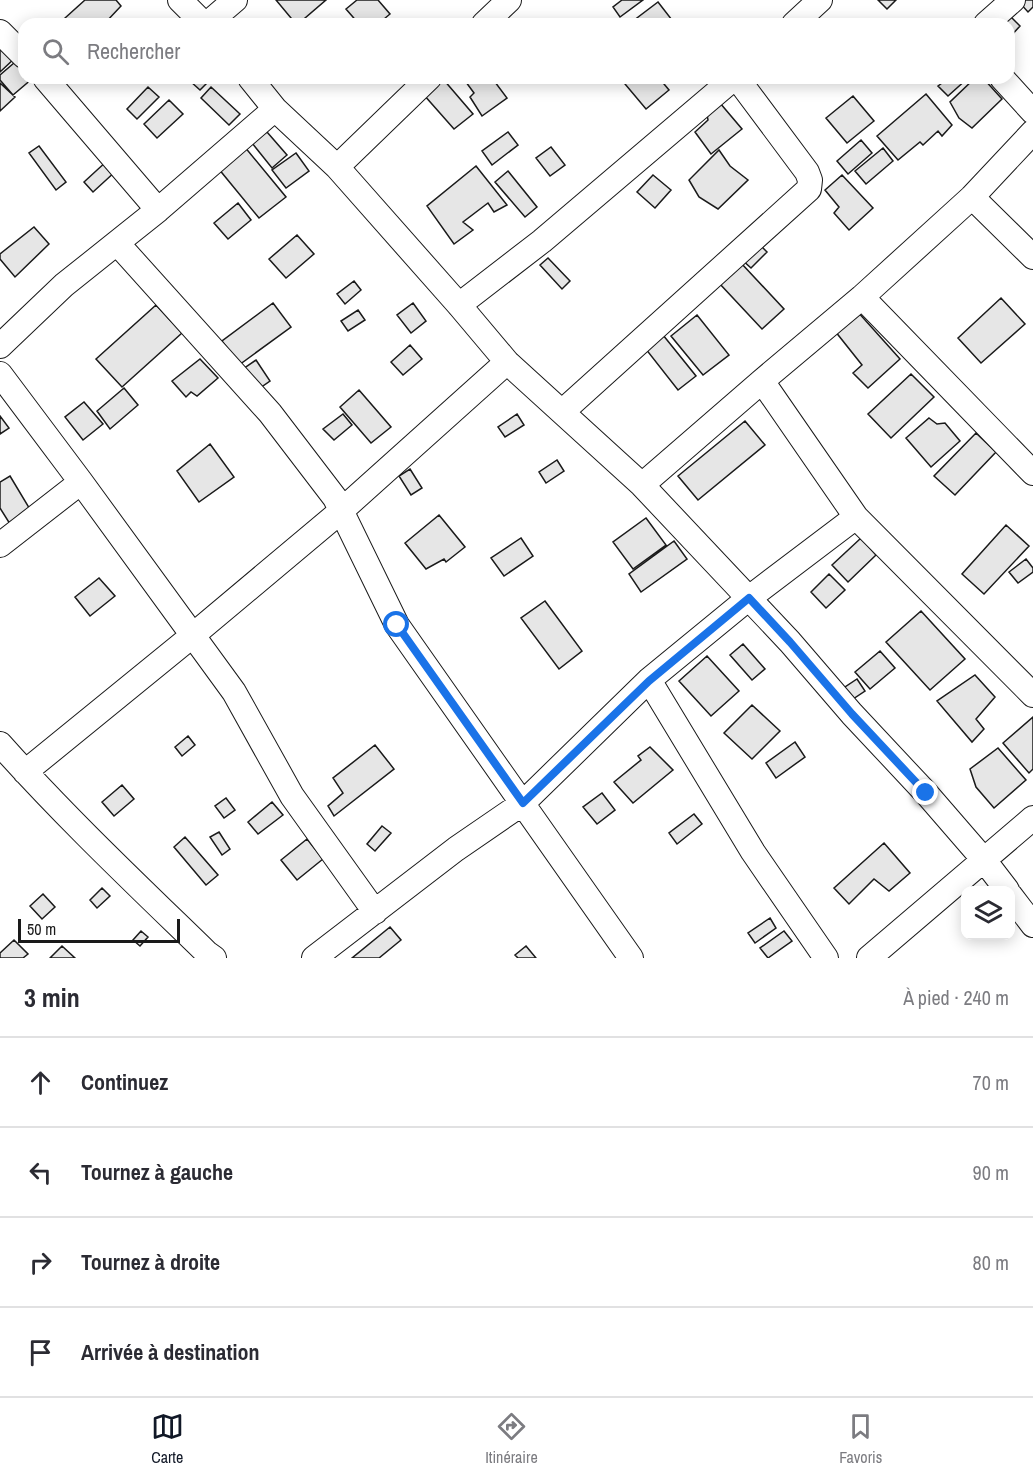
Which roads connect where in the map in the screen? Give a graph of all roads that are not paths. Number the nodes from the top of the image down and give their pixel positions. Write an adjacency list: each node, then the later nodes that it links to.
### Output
1 (180, 0): 6 (street)
2 (235, 0): 7 (street)
3 (509, 0): 8 (street)
4 (820, 0): 9 (street)
5 (1013, 0): 10 (street)
6 (199, 18)
7 (212, 18)
8 (490, 18)
9 (800, 18)
10 (993, 18)
11 (0, 32): 12 (street)
12 (18, 50)
13 (50, 84): 24 (street)
14 (255, 84): 19 (street)
15 (423, 84): 22 (street)
16 (728, 84): 28 (street)
17 (740, 84): 33 (street)
18 (1007, 84): 20 (street)
19 (275, 109): 22 (street); 24 (street)
20 (1033, 112)
21 (1033, 132): 23 (street)
22 (337, 167): 28 (street)
23 (972, 196): 26 (street); 27 (street)
24 (158, 210): 25 (street)
25 (117, 243): 29 (street); 37 (street)
26 (1033, 257)
27 (862, 297): 32 (street); 34 (street)
28 (459, 305): 30 (street)
29 (0, 346)
30 (507, 362): 33 (street); 37 (street)
31 (0, 374): 35 (street)
32 (762, 381): 36 (street); 38 (street)
33 (563, 411): 36 (street)
34 (1033, 473)
35 (81, 482): 39 (street); 41 (street)
36 (642, 485): 40 (street)
37 (341, 511): 41 (street); 46 (street)
38 (856, 517): 40 (street); 43 (street)
39 (0, 545)
40 (749, 598): 42 (street); 48 (street)
41 (192, 636): 45 (street); 51 (street)
42 (649, 681): 46 (street); 56 (street)
43 (1033, 695)
44 (0, 744): 45 (street)
45 (25, 772): 53 (street)
46 (523, 803): 51 (street); 55 (street)
47 (1033, 818): 48 (street)
48 (984, 860): 49 (street); 57 (street)
49 (1003, 886)
50 (1015, 900): 52 (street)
51 (375, 912): 54 (street)
52 (1033, 925)
53 (207, 957)
54 (314, 958)
55 (631, 958)
56 (826, 958)
57 (869, 958)

